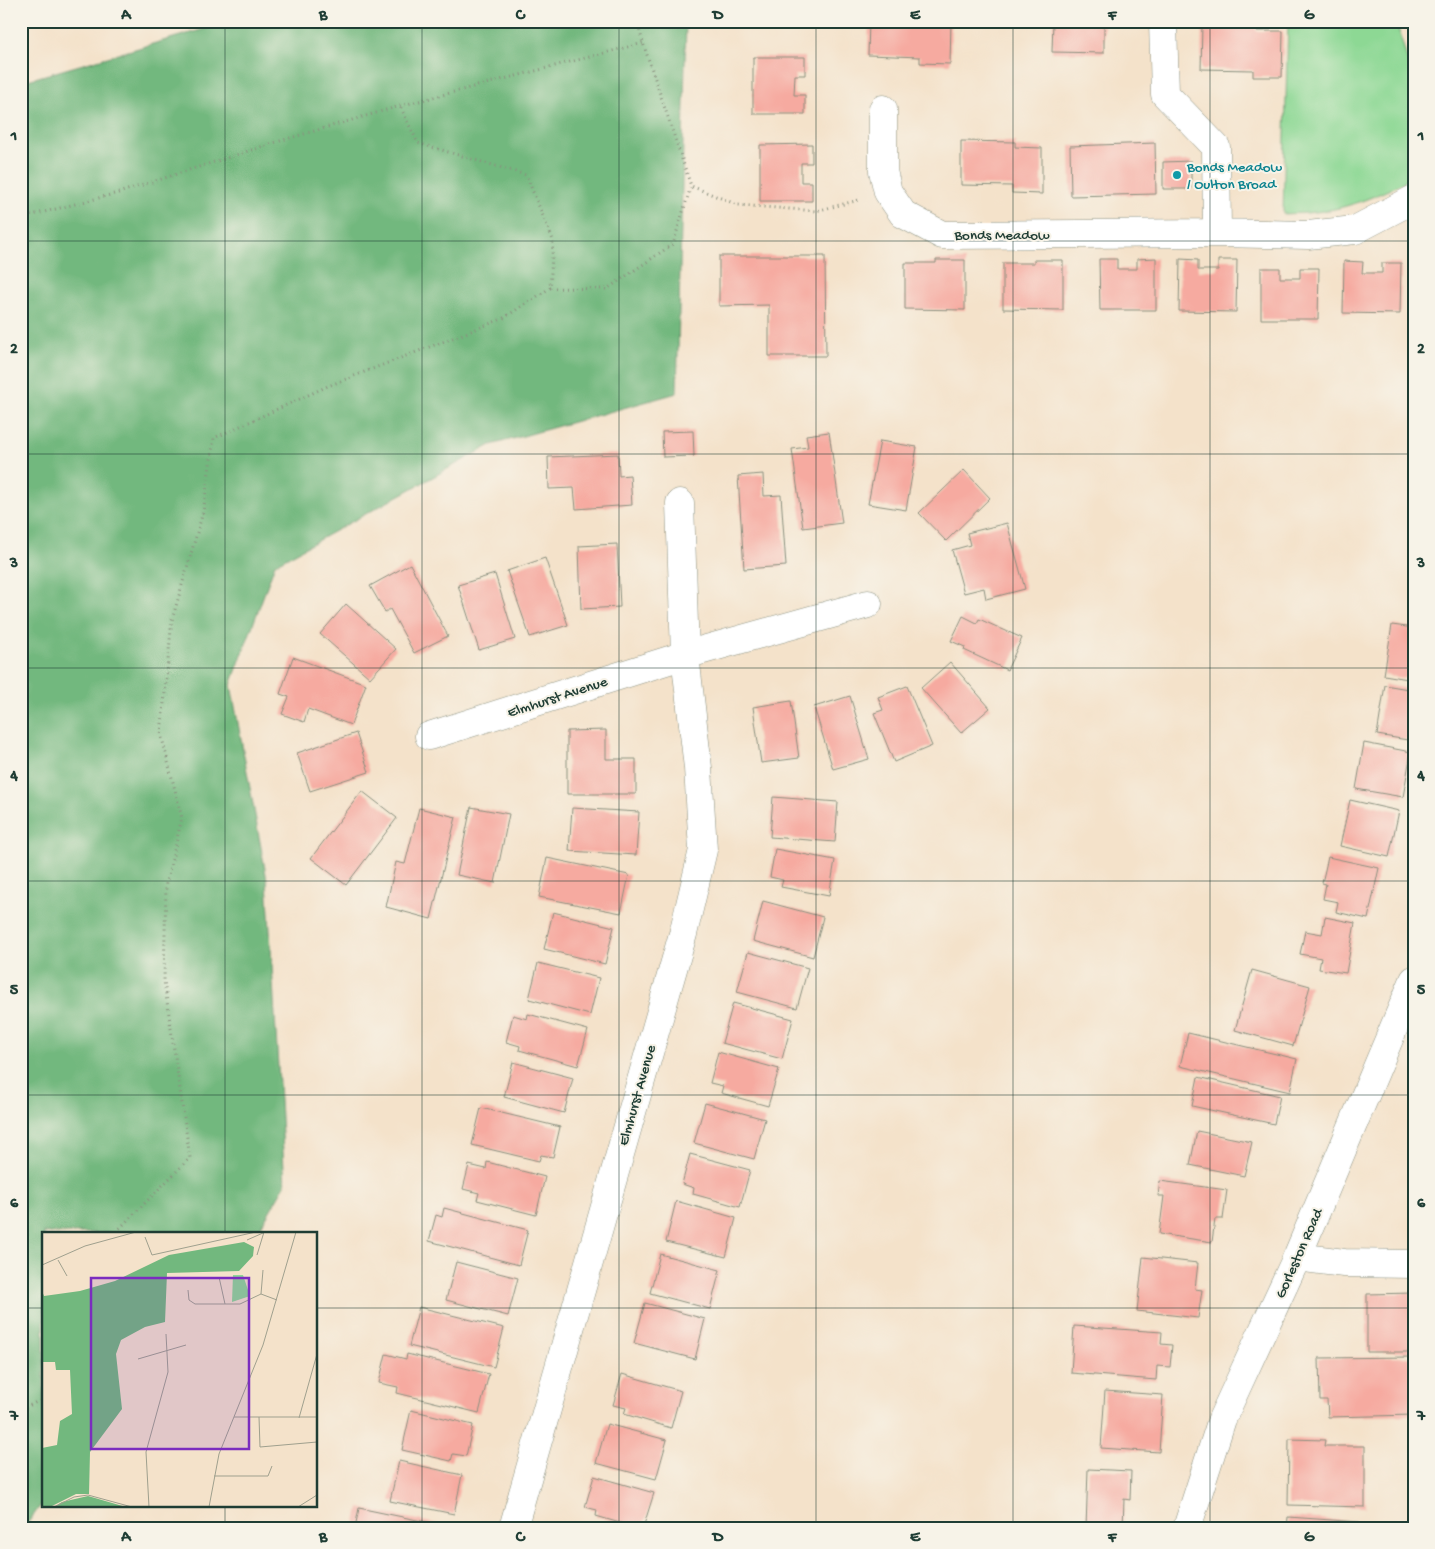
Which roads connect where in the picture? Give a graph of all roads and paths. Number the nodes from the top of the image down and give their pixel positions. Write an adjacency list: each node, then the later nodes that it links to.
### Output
1 (637, 21): 3 (path)
2 (1163, 21): 10 (street)
3 (643, 43): 4 (path); 6 (path)
4 (400, 106): 9 (path); 11 (path)
5 (883, 109): 7 (street, Bonds Meadow)
6 (691, 186): 7 (path); 11 (path)
7 (888, 192): 10 (street, Bonds Meadow)
8 (1414, 199): 10 (street, Bonds Meadow)
9 (21, 218)
10 (1216, 233)
11 (550, 288): 17 (path)
12 (680, 503): 14 (street, Elmhurst Avenue)
13 (868, 604): 14 (street, Elmhurst Avenue)
14 (686, 655): 15 (street, Elmhurst Avenue); 22 (street, Elmhurst Avenue)
15 (429, 736)
16 (1414, 980): 18 (street, Gorleston Road)
17 (118, 1232)
18 (1297, 1256): 19 (street); 23 (street, Gorleston Road)
19 (1414, 1264)
20 (42, 1399): 21 (path)
21 (21, 1410)
22 (513, 1528)
23 (1187, 1528)

